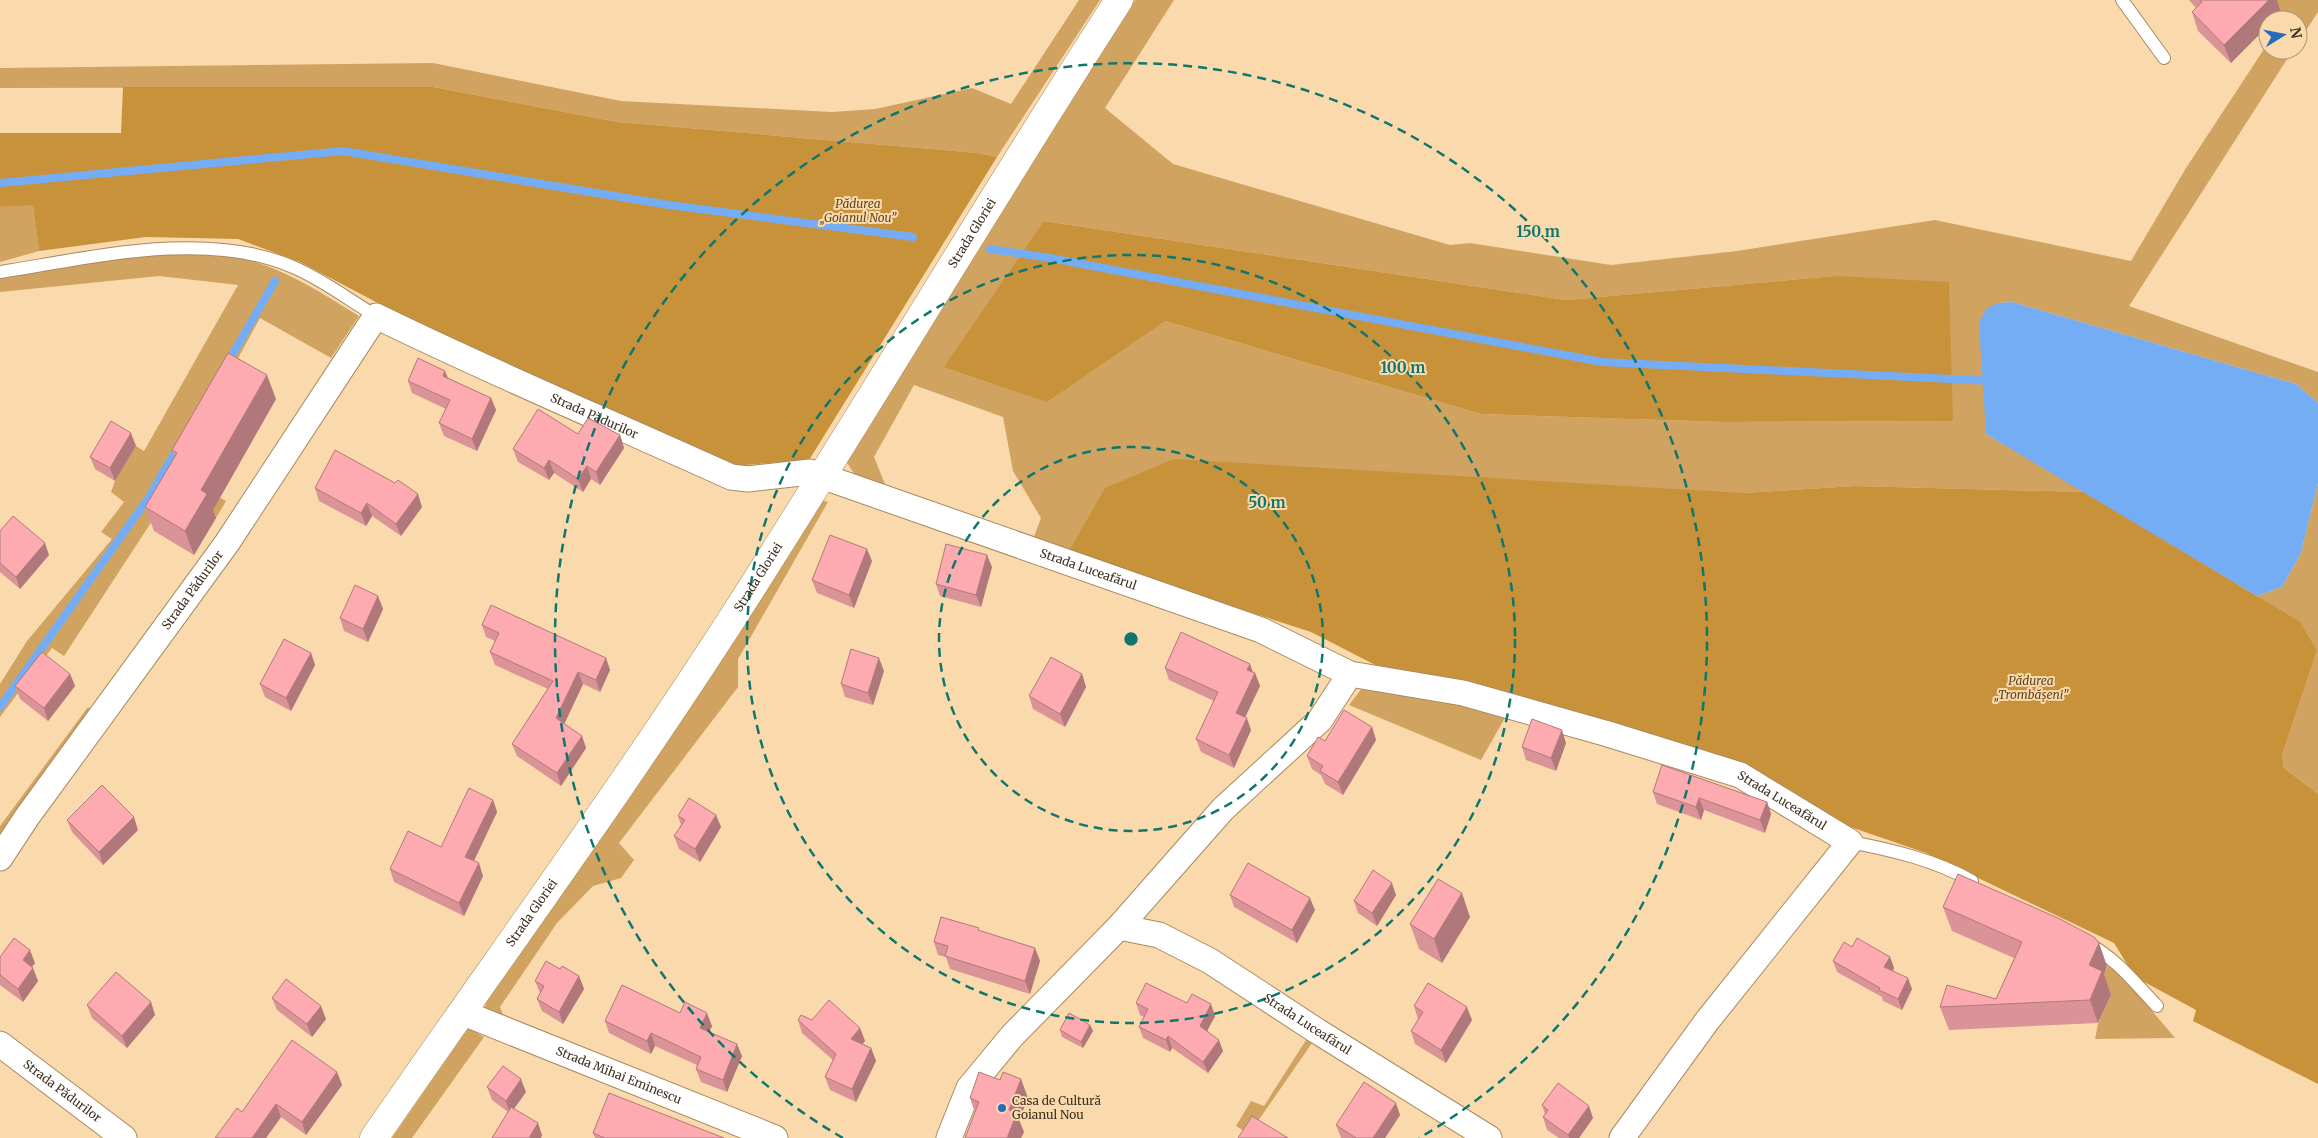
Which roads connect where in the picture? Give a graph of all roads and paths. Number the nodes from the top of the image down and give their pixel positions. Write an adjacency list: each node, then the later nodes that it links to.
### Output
1 (1119, 0): 6 (street, Strada Gloriei)
2 (2122, 0): 3 (lane)
3 (2164, 58)
4 (0, 272): 5 (lane, Strada Pădurilor)
5 (376, 316): 6 (street, Strada Pădurilor); 9 (street, Strada Pădurilor)
6 (822, 476): 7 (street, Strada Luceafărul); 14 (street, Strada Gloriei)
7 (1350, 674): 8 (street, Strada Luceafărul); 11 (street)
8 (1850, 842): 10 (lane); 21 (street)
9 (0, 858)
10 (1987, 889)
11 (1119, 927): 19 (street); 20 (street, Strada Luceafărul)
12 (2072, 935): 13 (lane)
13 (2157, 1006)
14 (461, 1012): 17 (street, Strada Gloriei); 18 (street, Strada Mihai Eminescu)
15 (0, 1044): 16 (street, Strada Pădurilor)
16 (124, 1138)
17 (374, 1138)
18 (775, 1138)
19 (949, 1138)
20 (1489, 1138)
21 (1622, 1138)

